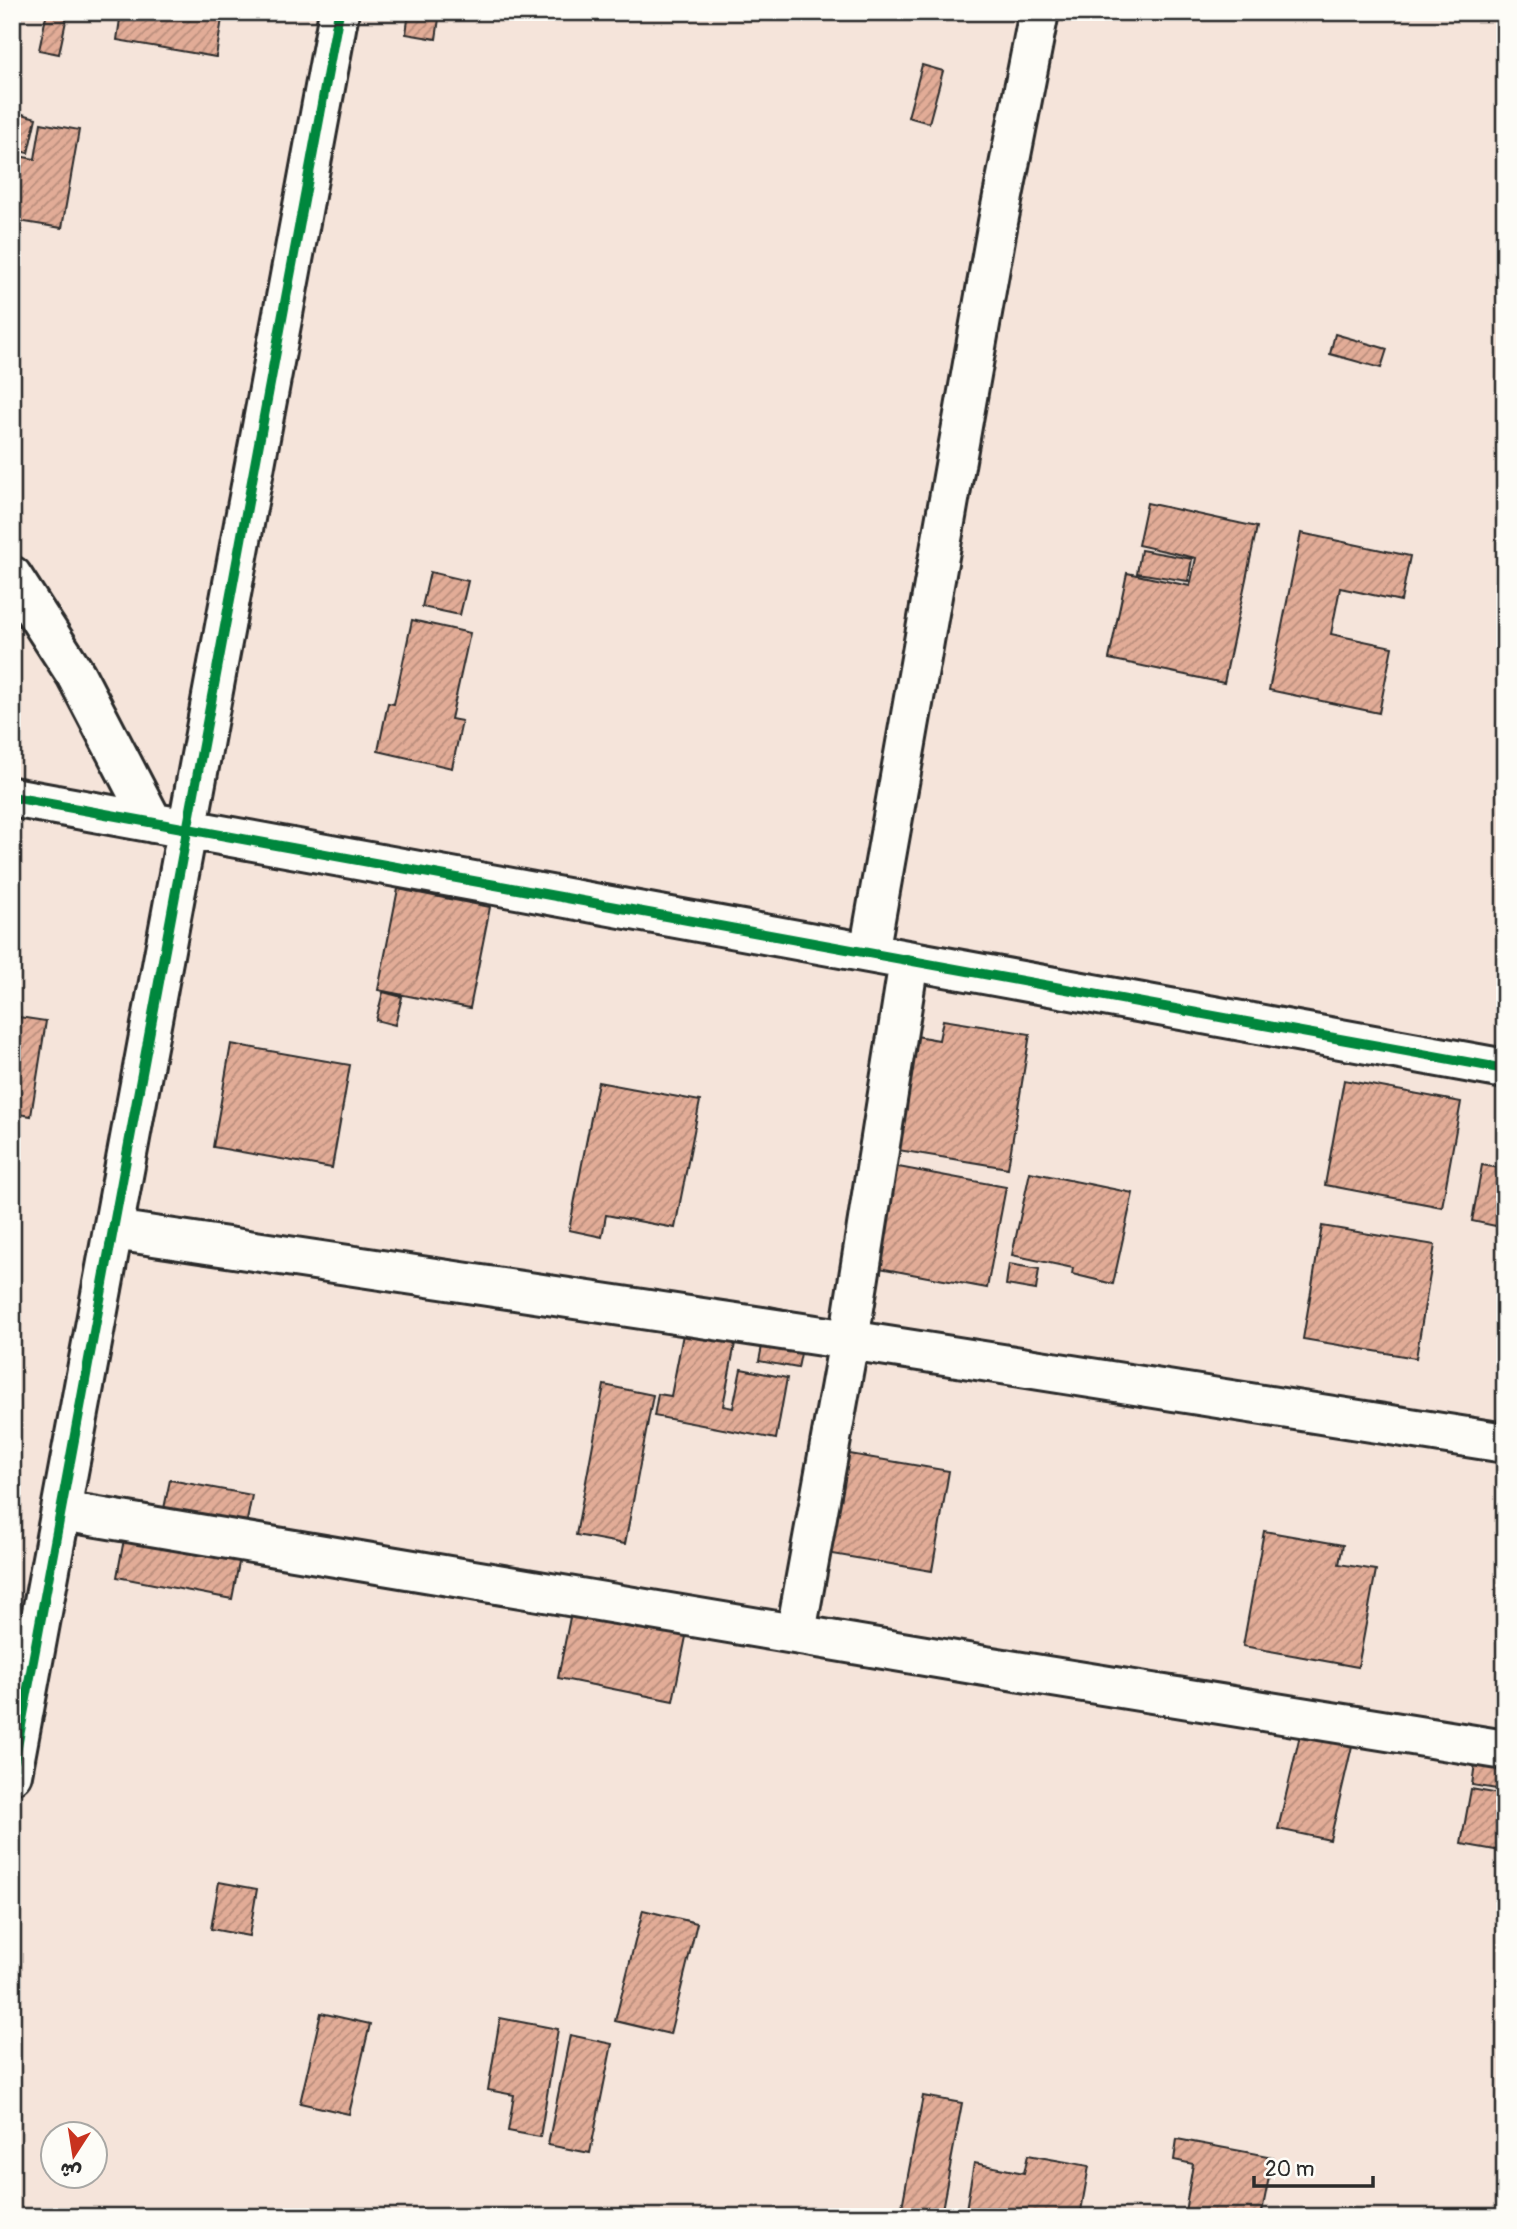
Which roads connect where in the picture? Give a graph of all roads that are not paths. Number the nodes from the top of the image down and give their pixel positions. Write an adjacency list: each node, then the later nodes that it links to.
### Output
1 (339, 12): 5 (street)
2 (1039, 12): 6 (street)
3 (12, 576): 5 (street)
4 (12, 797): 5 (street)
5 (171, 826): 6 (street); 9 (street)
6 (869, 953): 7 (street)
7 (909, 961): 8 (street); 10 (street)
8 (1505, 1069)
9 (114, 1230): 10 (street); 12 (street)
10 (849, 1340): 11 (street); 13 (street)
11 (1505, 1443)
12 (62, 1511): 13 (street); 15 (street)
13 (796, 1632): 14 (street)
14 (1505, 1750)
15 (12, 1774)

